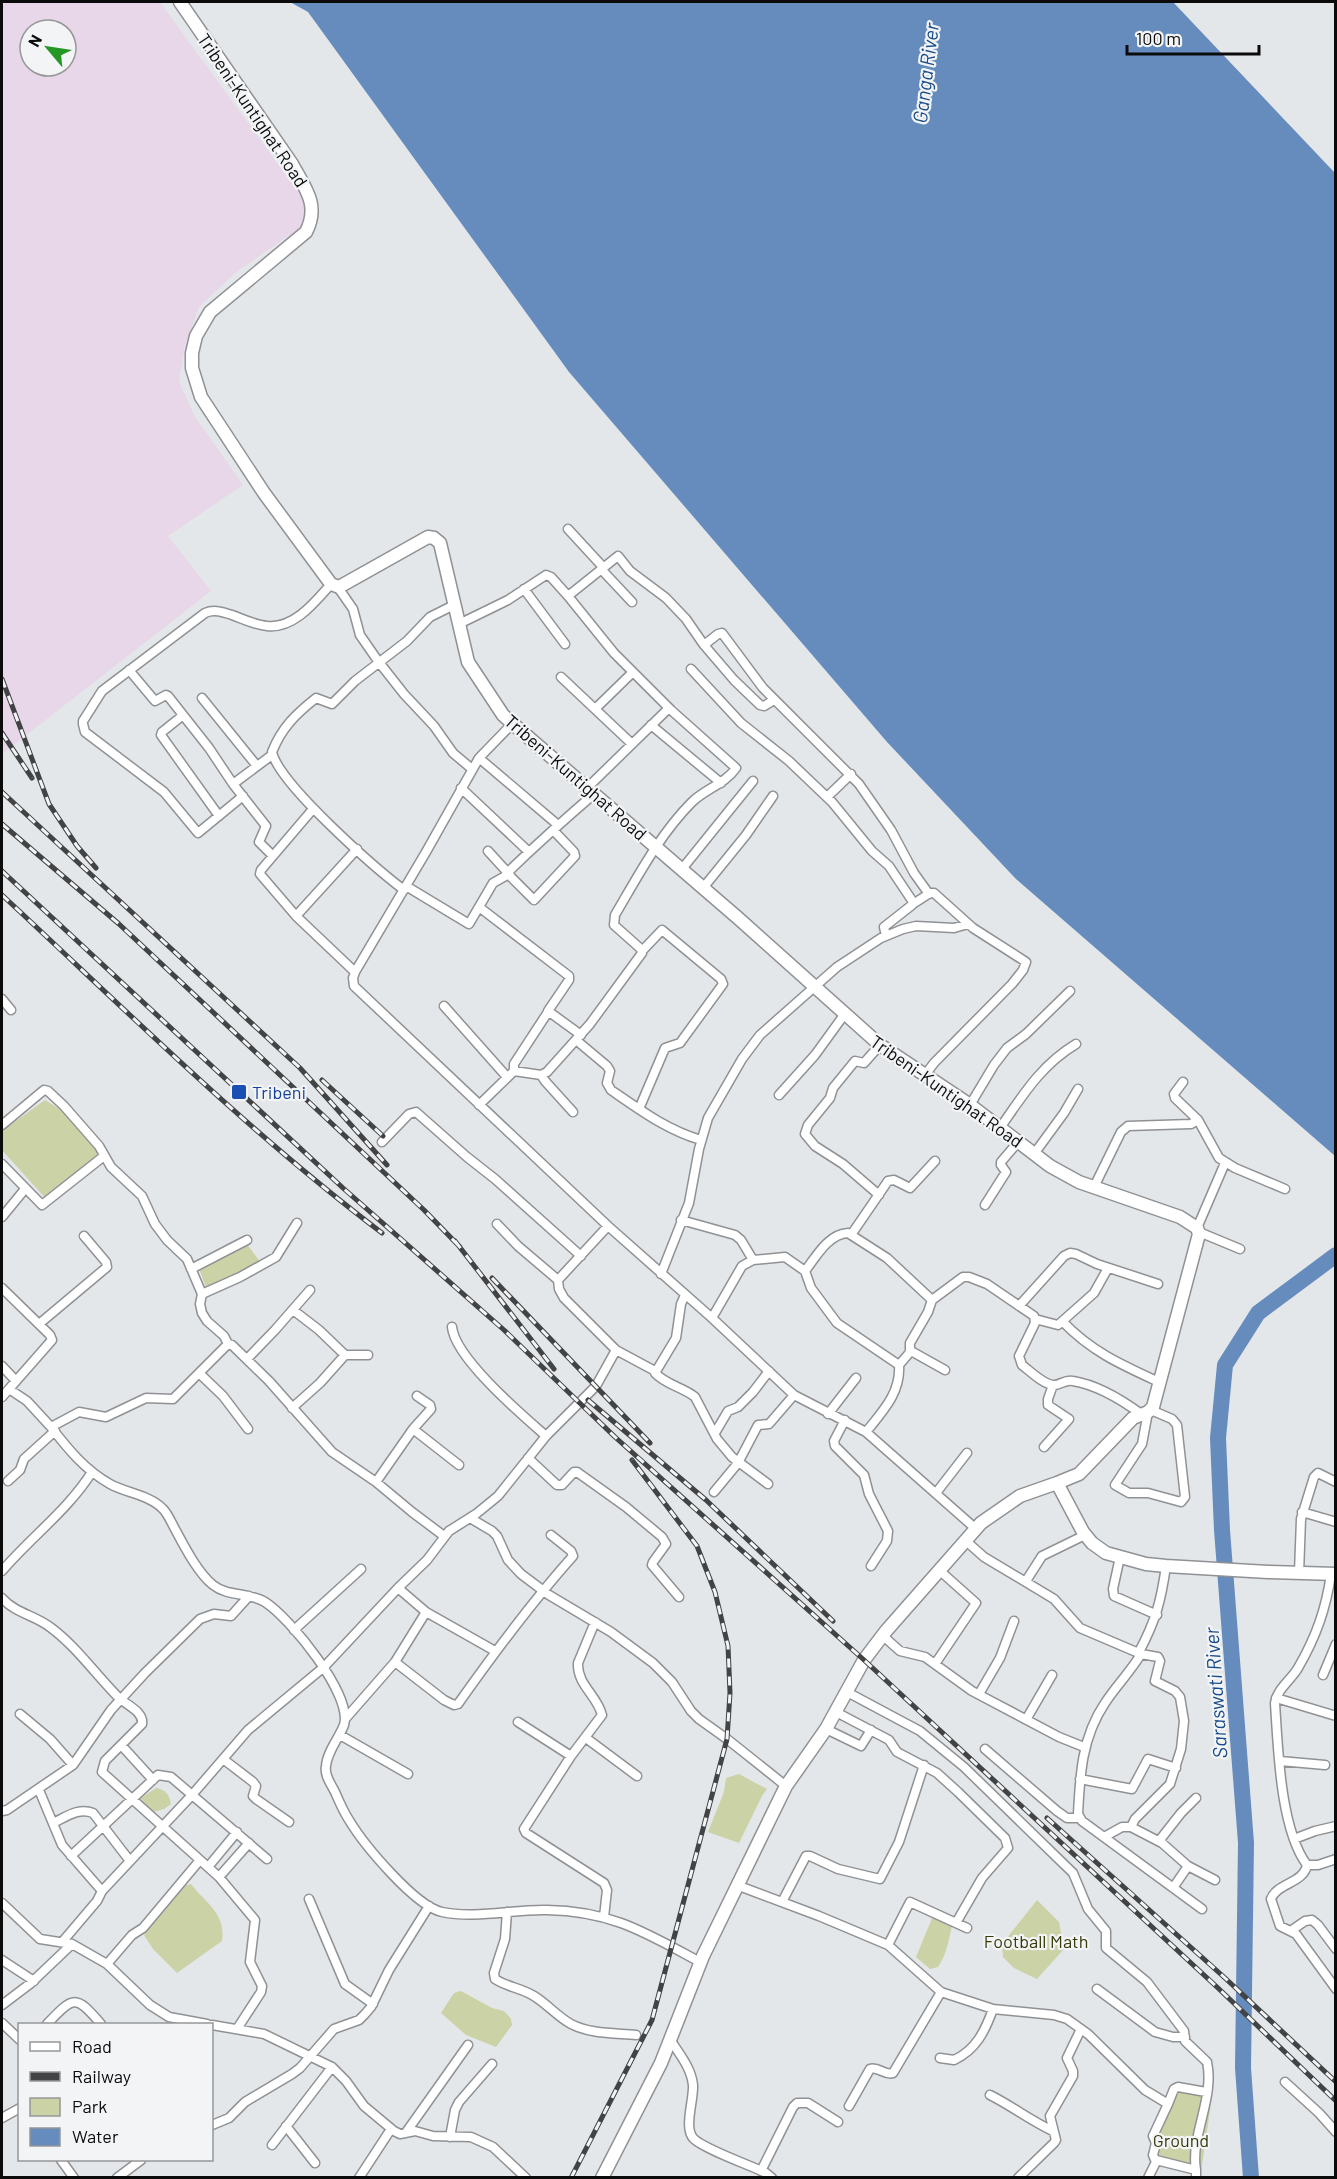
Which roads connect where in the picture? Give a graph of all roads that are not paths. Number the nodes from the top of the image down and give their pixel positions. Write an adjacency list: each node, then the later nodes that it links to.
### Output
1 (180, 2): 4 (main road, Tribeni-Kuntighat Road)
2 (568, 529): 3 (street)
3 (602, 568): 6 (street); 7 (street); 11 (street)
4 (334, 585): 8 (main road, Tribeni-Kuntighat Road); 12 (street); 14 (street)
5 (524, 589): 6 (street); 9 (street); 10 (street)
6 (568, 596): 15 (street)
7 (632, 602)
8 (454, 604): 9 (main road, Tribeni-Kuntighat Road); 12 (street)
9 (459, 624): 22 (main road, Tribeni-Kuntighat Road)
10 (565, 644)
11 (704, 645): 18 (street); 18 (street)
12 (378, 661): 25 (street); 28 (street)
13 (691, 669): 37 (street)
14 (129, 670): 21 (street); 39 (street)
15 (633, 672): 19 (street); 20 (street)
16 (561, 677): 20 (street)
17 (202, 698): 27 (street)
18 (774, 700): 29 (street)
19 (669, 708): 23 (street); 31 (street)
20 (595, 709): 24 (street)
21 (182, 716): 32 (street); 39 (street)
22 (513, 723): 26 (street); 34 (main road, Tribeni-Kuntighat Road)
23 (651, 725): 24 (street); 31 (street)
24 (632, 744): 34 (street)
25 (272, 754): 27 (street); 38 (street)
26 (479, 758): 28 (street); 40 (street)
27 (256, 765): 32 (street)
28 (472, 769): 33 (street)
29 (851, 774): 37 (street); 50 (street)
30 (753, 782): 46 (street)
31 (721, 783): 41 (street)
32 (233, 784): 35 (street)
33 (461, 788): 44 (street); 48 (street)
34 (591, 791): 40 (street); 41 (main road, Tribeni-Kuntighat Road)
35 (243, 796): 39 (street); 45 (street)
36 (773, 796): 49 (street)
37 (827, 797): 51 (street)
38 (313, 809): 42 (street); 45 (street)
39 (219, 816)
40 (555, 827): 44 (street); 47 (street)
41 (656, 847): 46 (main road, Tribeni-Kuntighat Road); 56 (street)
42 (357, 849): 48 (street); 53 (street)
43 (488, 851): 47 (street)
44 (529, 852): 47 (street)
45 (273, 856): 53 (street)
46 (682, 870): 49 (main road, Tribeni-Kuntighat Road)
47 (509, 874): 52 (street)
48 (405, 888): 52 (street); 57 (street)
49 (703, 888): 58 (main road, Tribeni-Kuntighat Road)
50 (929, 894): 51 (street); 54 (street)
51 (912, 904): 55 (street)
52 (479, 907): 63 (street)
53 (296, 916): 57 (street)
54 (968, 924): 55 (street); 70 (street)
55 (886, 936): 58 (street)
56 (642, 951): 65 (street); 76 (street)
57 (356, 972): 74 (street)
58 (814, 988): 64 (main road, Tribeni-Kuntighat Road); 81 (street)
59 (1070, 991): 75 (street)
60 (2, 999): 62 (street)
61 (444, 1006): 68 (street)
62 (11, 1010)
63 (548, 1012): 65 (street); 68 (street)
64 (844, 1015): 67 (main road, Tribeni-Kuntighat Road); 73 (street)
65 (578, 1038): 69 (street); 76 (street)
66 (1076, 1044): 80 (street)
67 (880, 1045): 70 (main road, Tribeni-Kuntighat Road); 92 (street)
68 (510, 1074): 69 (street); 74 (street)
69 (541, 1075): 77 (street)
70 (925, 1075): 75 (main road, Tribeni-Kuntighat Road)
71 (1183, 1082): 78 (street)
72 (1078, 1089): 84 (street)
73 (778, 1095)
74 (478, 1105): 98 (street)
75 (970, 1105): 80 (main road, Tribeni-Kuntighat Road)
76 (639, 1110): 81 (street)
77 (573, 1112)
78 (1198, 1120): 87 (street); 89 (street)
79 (2, 1125): 85 (street)
80 (1000, 1128): 83 (main road, Tribeni-Kuntighat Road)
81 (701, 1140): 95 (street)
82 (382, 1142): 104 (street)
83 (1018, 1142): 84 (main road, Tribeni-Kuntighat Road); 93 (street)
84 (1034, 1154): 89 (main road, Tribeni-Kuntighat Road)
85 (104, 1156): 90 (street); 107 (street)
86 (935, 1161): 92 (street)
87 (1225, 1162): 91 (street); 99 (street)
88 (2, 1164): 90 (street)
89 (1094, 1187): 99 (main road, Tribeni-Kuntighat Road)
90 (25, 1189): 94 (street)
91 (1285, 1189)
92 (879, 1195): 100 (street)
93 (985, 1205)
94 (2, 1217)
95 (681, 1220): 105 (street); 109 (street)
96 (297, 1223): 114 (street)
97 (497, 1224): 110 (street)
98 (608, 1226): 104 (street); 109 (street)
99 (1198, 1230): 103 (street); 138 (main road)
100 (852, 1235): 108 (street); 116 (street)
101 (84, 1236): 122 (street)
102 (248, 1240): 107 (street)
103 (1240, 1249)
104 (581, 1256): 110 (street)
105 (753, 1260): 108 (street); 119 (street)
106 (1108, 1268): 111 (street); 117 (street); 121 (street)
107 (191, 1269): 114 (street)
108 (805, 1271): 130 (street)
109 (661, 1274): 115 (street)
110 (558, 1280): 125 (street)
111 (1158, 1284)
112 (2, 1288): 122 (street)
113 (310, 1290): 118 (street)
114 (202, 1294): 124 (street)
115 (685, 1296): 119 (street); 133 (street)
116 (932, 1299): 117 (street); 126 (street)
117 (1019, 1306): 120 (street)
118 (293, 1310): 127 (street); 129 (street)
119 (712, 1318): 134 (street)
120 (1035, 1319): 121 (street); 139 (street)
121 (1063, 1322): 138 (street)
122 (39, 1324): 137 (street)
123 (452, 1327): 153 (street)
124 (228, 1344): 129 (street); 135 (street)
125 (616, 1350): 133 (street); 153 (street)
126 (910, 1351): 130 (street); 132 (street)
127 (345, 1355): 128 (street); 144 (street)
128 (368, 1355)
129 (247, 1359): 144 (street)
130 (899, 1365): 151 (street)
131 (2, 1366): 137 (street)
132 (945, 1370)
133 (656, 1371): 152 (street)
134 (769, 1371): 141 (street); 152 (street)
135 (199, 1373): 148 (street); 149 (street)
136 (856, 1378): 146 (street)
137 (16, 1381): 140 (street)
138 (1160, 1382): 145 (main road)
139 (1053, 1385): 145 (street); 154 (street)
140 (9, 1389): 143 (street); 148 (street)
141 (794, 1395): 146 (street); 157 (street)
142 (417, 1396): 150 (street)
143 (2, 1397)
144 (292, 1408): 161 (street)
145 (1147, 1412): 145 (street); 164 (main road)
146 (828, 1414): 147 (street)
147 (845, 1420): 151 (street); 176 (street)
148 (53, 1429): 159 (street); 160 (street)
149 (248, 1429)
150 (413, 1429): 158 (street); 161 (street)
151 (866, 1432): 166 (street)
152 (715, 1433): 157 (street)
153 (546, 1436): 156 (street)
154 (1044, 1447)
155 (967, 1453): 166 (street)
156 (528, 1458): 168 (street); 187 (street)
157 (738, 1463): 163 (street); 165 (street)
158 (459, 1466)
159 (92, 1473): 180 (street); 186 (street)
160 (8, 1481)
161 (376, 1482): 173 (street)
162 (1335, 1482): 167 (street)
163 (768, 1484)
164 (1057, 1484): 170 (main road); 172 (main road)
165 (714, 1491)
166 (936, 1493): 170 (street)
167 (1302, 1512): 169 (street); 181 (street)
168 (470, 1518): 173 (street); 185 (street)
169 (1335, 1521)
170 (976, 1529): 174 (main road)
171 (551, 1535): 185 (street)
172 (1085, 1535): 175 (main road); 183 (street)
173 (444, 1536): 184 (street)
174 (966, 1541): 179 (main road); 183 (street)
175 (1120, 1557): 177 (main road); 190 (street)
176 (871, 1566)
177 (1166, 1566): 181 (main road); 190 (street)
178 (361, 1569): 193 (street)
179 (939, 1570): 194 (main road); 199 (street)
180 (2, 1571)
181 (1299, 1573): 182 (main road)
182 (1333, 1574): 205 (street)
183 (1026, 1581): 197 (street)
184 (398, 1588): 189 (street); 200 (street)
185 (543, 1591): 191 (street); 196 (street)
186 (249, 1596): 193 (street); 206 (street)
187 (679, 1597)
188 (2, 1598): 206 (street)
189 (426, 1612): 196 (street); 198 (street)
190 (1157, 1615): 197 (street)
191 (595, 1622): 216 (street); 231 (street)
192 (1014, 1622): 204 (street)
193 (294, 1630): 200 (street)
194 (882, 1635): 199 (street); 203 (main road)
195 (1335, 1644): 202 (street)
196 (495, 1651): 198 (street)
197 (1140, 1653): 218 (street); 226 (street)
198 (395, 1662): 210 (street)
199 (935, 1664): 204 (street)
200 (324, 1667): 210 (street); 221 (street)
201 (1052, 1675): 211 (street)
202 (1323, 1675)
203 (847, 1692): 207 (main road); 295 (street)
204 (979, 1694): 211 (street)
205 (1276, 1698): 209 (street); 222 (street)
206 (120, 1699): 217 (street); 223 (street)
207 (836, 1712): 213 (main road); 214 (street)
208 (20, 1714): 223 (street)
209 (1335, 1716)
210 (346, 1718): 215 (street)
211 (1027, 1718): 218 (street)
212 (518, 1722): 220 (street)
213 (826, 1730): 214 (street); 231 (main road)
214 (871, 1730): 224 (street)
215 (340, 1735): 227 (street); 265 (street)
216 (586, 1738): 220 (street); 228 (street)
217 (122, 1746): 230 (street); 235 (street)
218 (1084, 1748): 229 (street)
219 (985, 1749): 237 (street)
220 (571, 1756): 268 (street)
221 (223, 1759): 233 (street); 238 (street)
222 (1280, 1761): 225 (street); 246 (street)
223 (73, 1765): 232 (street)
224 (924, 1765): 263 (street); 269 (street)
225 (1325, 1765)
226 (1176, 1768): 229 (street); 243 (street)
227 (408, 1773)
228 (637, 1776)
229 (1080, 1779): 237 (street)
230 (153, 1780): 233 (street); 235 (street)
231 (786, 1786): 259 (main road)
232 (39, 1790): 236 (street); 239 (street)
233 (192, 1795): 241 (street); 244 (street)
234 (1196, 1798): 247 (street)
235 (133, 1799): 240 (street); 241 (street)
236 (2, 1811)
237 (1079, 1818): 245 (street)
238 (289, 1822)
239 (53, 1823): 240 (street); 249 (street)
240 (105, 1825): 249 (street); 252 (street)
241 (162, 1826): 252 (street); 253 (street)
242 (1335, 1826): 246 (street)
243 (1131, 1827): 245 (street); 247 (street)
244 (237, 1832): 248 (street); 256 (street)
245 (1104, 1837): 260 (street)
246 (1294, 1839): 254 (street)
247 (1159, 1841): 255 (street)
248 (249, 1844): 250 (street); 257 (street)
249 (71, 1856): 261 (street)
250 (267, 1859)
251 (1335, 1859): 254 (street)
252 (130, 1860): 261 (street)
253 (200, 1860): 256 (street); 278 (street)
254 (1307, 1865): 271 (street)
255 (1188, 1866): 258 (street); 260 (street)
256 (208, 1868): 257 (street)
257 (219, 1877): 292 (street)
258 (1215, 1880)
259 (739, 1886): 263 (street); 277 (main road)
260 (1173, 1888): 266 (street)
261 (102, 1891): 272 (street)
262 (309, 1899): 283 (street)
263 (782, 1902): 274 (street)
264 (2, 1903): 272 (street)
265 (429, 1906): 267 (street); 283 (street)
266 (1202, 1909)
267 (507, 1912): 268 (street); 294 (street)
268 (604, 1917): 277 (street)
269 (956, 1923): 270 (street); 274 (street)
270 (967, 1928)
271 (1292, 1930): 275 (street); 281 (street)
272 (63, 1941): 273 (street)
273 (72, 1944): 278 (street); 279 (street)
274 (888, 1945): 282 (street)
275 (1335, 1949)
276 (2, 1960): 279 (street)
277 (700, 1962): 297 (main road)
278 (107, 1965): 286 (street)
279 (34, 1981): 284 (street)
280 (1096, 1989): 295 (street)
281 (1335, 1989)
282 (941, 1992): 285 (street); 307 (street)
283 (373, 2004): 299 (street)
284 (2, 2005)
285 (993, 2009): 293 (street); 300 (street)
286 (167, 2021): 290 (street)
287 (2, 2023): 296 (street)
288 (50, 2023): 289 (street)
289 (99, 2023)
290 (187, 2023)
291 (213, 2025): 292 (street)
292 (237, 2029): 299 (street)
293 (1081, 2029): 306 (street); 315 (street)
294 (636, 2035)
295 (1185, 2037): 304 (street)
296 (18, 2038)
297 (670, 2039): 323 (street); 329 (main road)
298 (468, 2045): 314 (street)
299 (310, 2055): 302 (street); 311 (street)
300 (940, 2058)
301 (492, 2064): 317 (street)
302 (332, 2067): 312 (street); 313 (street)
303 (1285, 2082): 316 (street)
304 (1206, 2092): 306 (street); 324 (street)
305 (990, 2095): 315 (street)
306 (1168, 2104): 319 (street)
307 (849, 2106)
308 (18, 2110): 309 (street)
309 (2, 2118)
310 (838, 2122): 323 (street)
311 (213, 2125)
312 (286, 2126): 318 (street); 322 (street)
313 (391, 2129): 314 (street); 327 (street)
314 (407, 2131): 317 (street)
315 (1053, 2131): 331 (street)
316 (1335, 2132)
317 (450, 2137): 328 (street)
318 (272, 2145)
319 (1156, 2160): 324 (street); 332 (street)
320 (62, 2161): 325 (street)
321 (140, 2161): 326 (street)
322 (315, 2163)
323 (761, 2171): 330 (street)
324 (1196, 2174)
325 (74, 2178)
326 (117, 2178)
327 (359, 2178)
328 (526, 2178)
329 (602, 2178)
330 (772, 2178)
331 (1018, 2178)
332 (1148, 2178)

